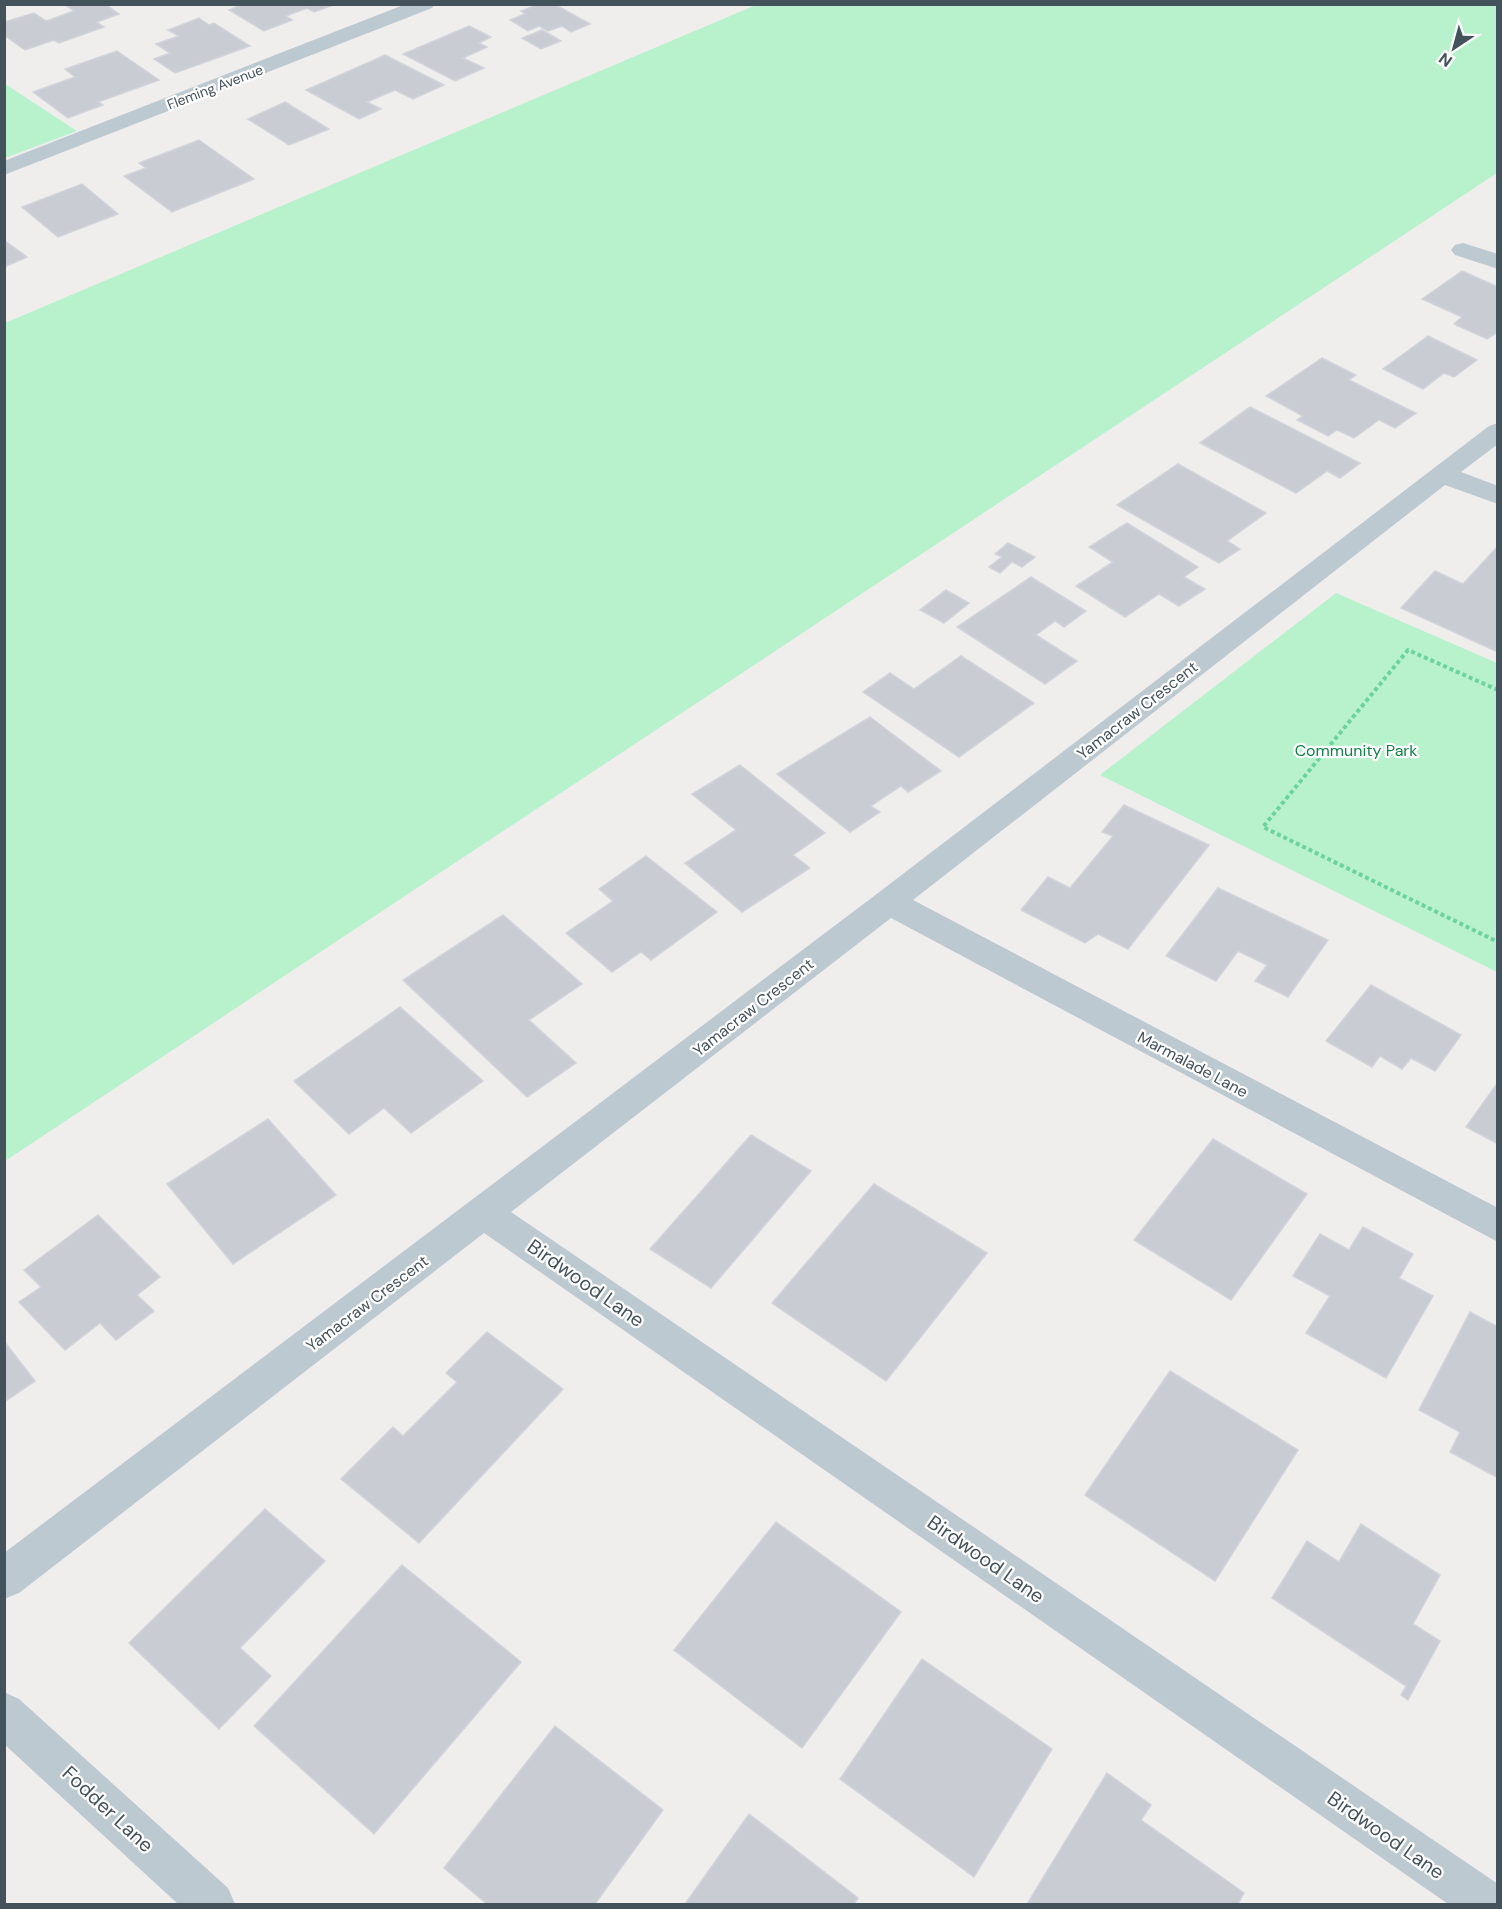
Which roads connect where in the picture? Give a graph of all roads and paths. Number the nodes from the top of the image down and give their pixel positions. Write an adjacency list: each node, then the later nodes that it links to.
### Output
1 (424, 4): 2 (street, Fleming Avenue)
2 (4, 169)
3 (1463, 250): 4 (street)
4 (1497, 262)
5 (1497, 430): 6 (street, Yamacraw Crescent)
6 (1442, 474): 7 (street); 9 (street, Yamacraw Crescent)
7 (1497, 496)
8 (1497, 690): 10 (path)
9 (889, 902): 11 (street, Yamacraw Crescent); 12 (street, Marmalade Lane)
10 (1497, 942)
11 (484, 1213): 13 (street, Yamacraw Crescent); 16 (street, Birdwood Lane)
12 (1497, 1226)
13 (4, 1579)
14 (4, 1714): 15 (street, Fodder Lane)
15 (212, 1905)
16 (1487, 1905)

